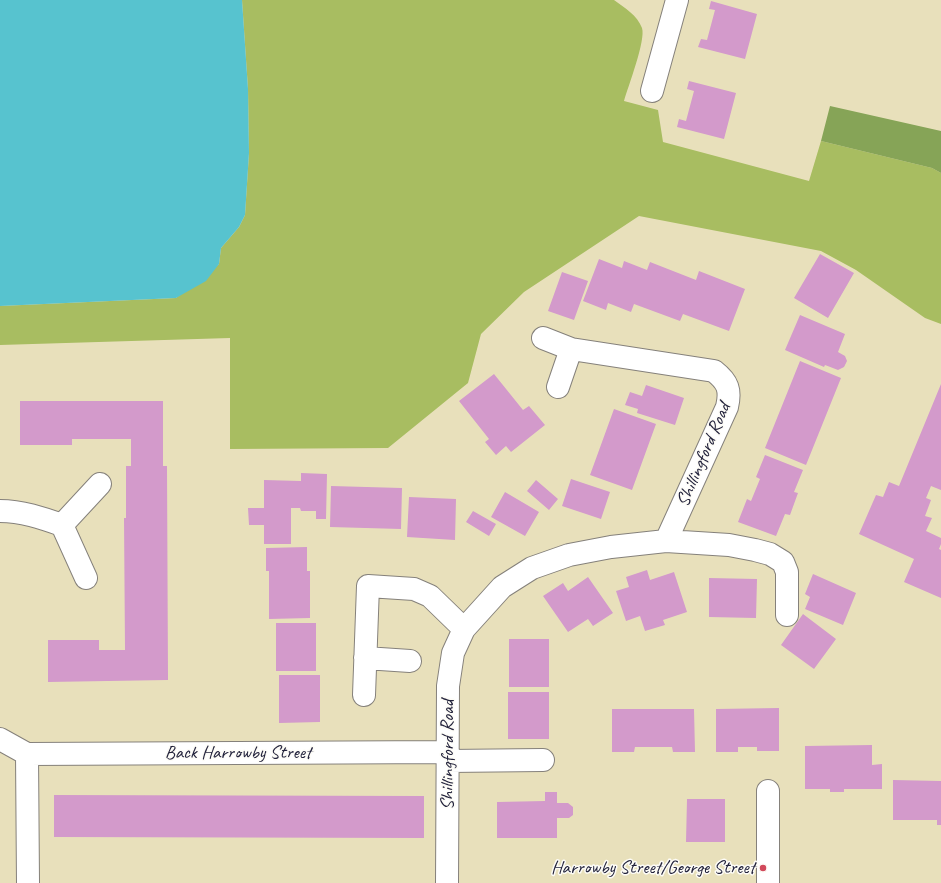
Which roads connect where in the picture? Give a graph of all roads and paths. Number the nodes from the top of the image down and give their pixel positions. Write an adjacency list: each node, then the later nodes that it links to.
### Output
1 (673, 2): 2 (street)
2 (652, 91)
3 (543, 338): 4 (street, Shillingford Road)
4 (571, 349): 5 (street); 9 (street, Shillingford Road)
5 (558, 387)
6 (100, 484): 8 (street)
7 (0, 511): 8 (street)
8 (62, 525): 10 (street)
9 (666, 541): 11 (street, Shillingford Road); 12 (street, Shillingford Road)
10 (86, 578)
11 (787, 615)
12 (464, 629): 13 (street); 18 (street, Shillingford Road)
13 (365, 658): 14 (street); 15 (street)
14 (410, 661)
15 (364, 695)
16 (0, 739): 17 (street, Back Harrowby Street)
17 (27, 754): 18 (street, Back Harrowby Street); 21 (street)
18 (448, 756): 19 (street, Back Harrowby Street); 22 (street, Shillingford Road)
19 (543, 760)
20 (768, 790): 23 (street)
21 (28, 883)
22 (447, 883)
23 (768, 883)

